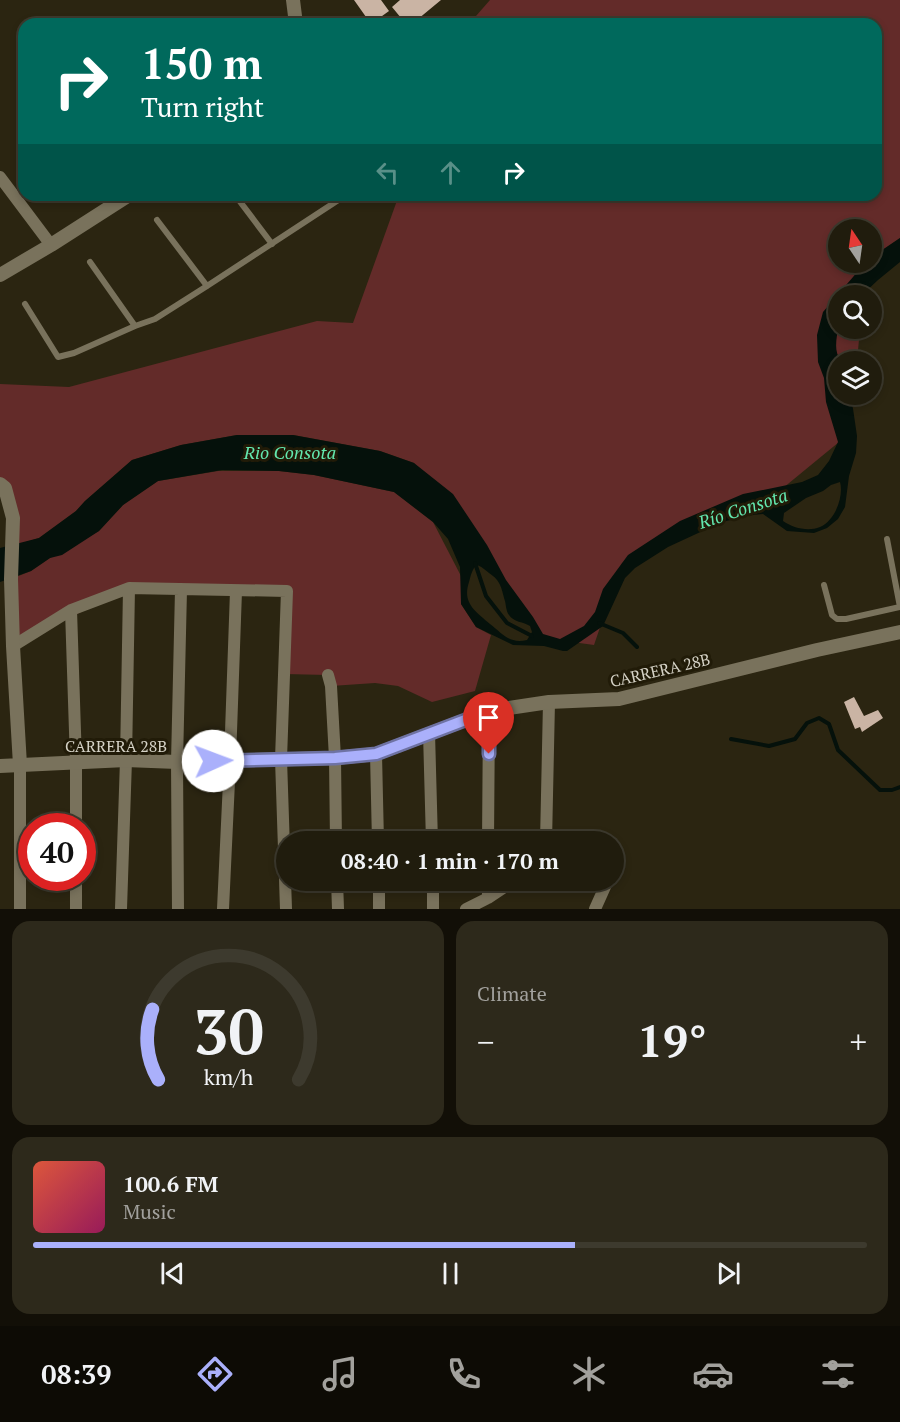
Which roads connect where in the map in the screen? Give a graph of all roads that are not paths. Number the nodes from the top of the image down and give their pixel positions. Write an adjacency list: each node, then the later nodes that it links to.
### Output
1 (293, 0): 2 (street)
2 (295, 18)
3 (0, 177): 9 (street)
4 (120, 201): 9 (street)
5 (240, 201): 8 (lane)
6 (334, 201): 8 (lane)
7 (157, 220): 12 (lane)
8 (272, 244): 12 (lane)
9 (51, 245): 11 (street)
10 (90, 262): 14 (lane)
11 (0, 275)
12 (207, 286): 14 (lane)
13 (25, 304): 14 (lane)
14 (135, 326)
15 (0, 484): 24 (street)
16 (887, 539): 21 (lane)
17 (824, 585): 21 (lane)
18 (129, 588): 19 (street); 22 (street); 32 (street)
19 (181, 590): 20 (street); 35 (street)
20 (236, 591): 31 (street); 33 (street)
21 (900, 607)
22 (70, 610): 24 (street); 34 (street)
23 (900, 632): 26 (street, CARRERA 28B)
24 (13, 646): 36 (street)
25 (328, 675): 30 (street)
26 (549, 702): 27 (street, CARRERA 28B); 43 (street)
27 (489, 711): 28 (street, CARRERA 28B); 42 (street)
28 (429, 733): 29 (street, CARRERA 28B); 41 (street)
29 (376, 754): 30 (street, CARRERA 28B); 40 (street)
30 (335, 758): 31 (street, CARRERA 28B); 39 (street)
31 (281, 759): 33 (street, CARRERA 28B); 57 (street)
32 (126, 760): 34 (street, CARRERA 28B); 35 (street, CARRERA 28B); 54 (street)
33 (231, 760): 35 (street, CARRERA 28B); 56 (street)
34 (76, 762): 36 (street, CARRERA 28B); 38 (street)
35 (177, 762): 55 (street)
36 (20, 765): 37 (street, CARRERA 28B); 52 (street)
37 (0, 766)
38 (76, 813)
39 (336, 831)
40 (378, 831)
41 (432, 831)
42 (489, 831)
43 (546, 831)
44 (76, 891): 53 (street)
45 (337, 891): 58 (street)
46 (379, 891): 59 (street)
47 (433, 891): 60 (street)
48 (488, 891): 51 (street)
49 (498, 891): 51 (street)
50 (603, 891): 62 (street)
51 (488, 897): 61 (street)
52 (20, 909)
53 (76, 909)
54 (121, 909)
55 (178, 909)
56 (223, 909)
57 (286, 909)
58 (338, 909)
59 (380, 909)
60 (433, 909)
61 (466, 909)
62 (595, 909)

